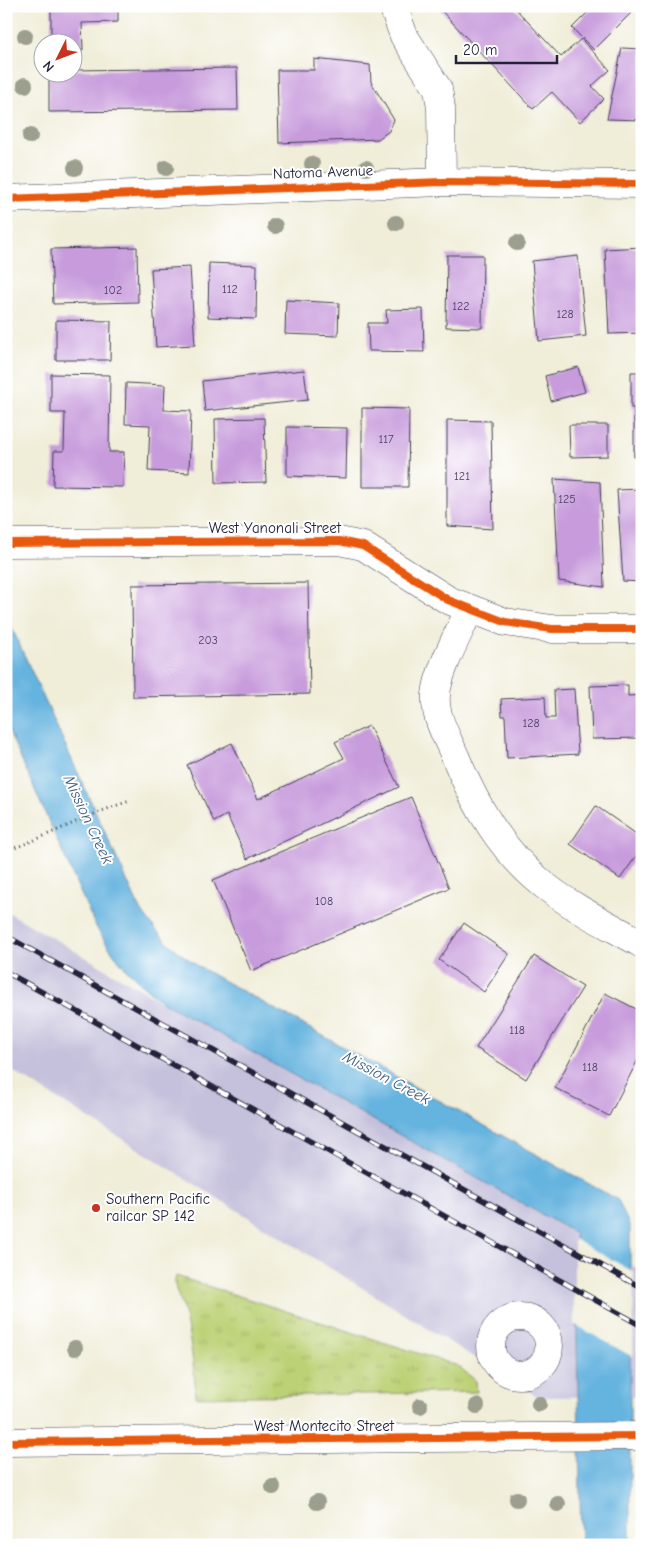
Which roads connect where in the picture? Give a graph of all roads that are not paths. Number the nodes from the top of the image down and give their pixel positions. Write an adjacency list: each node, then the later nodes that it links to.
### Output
1 (393, 6): 2 (street)
2 (442, 182): 3 (street, Natoma Avenue); 4 (street, Natoma Avenue)
3 (642, 184)
4 (6, 200)
5 (6, 543): 6 (street, West Yanonali Street)
6 (469, 610): 7 (street, West Yanonali Street); 8 (street)
7 (642, 629)
8 (642, 944)
9 (639, 1436): 10 (street, West Montecito Street)
10 (6, 1442)

